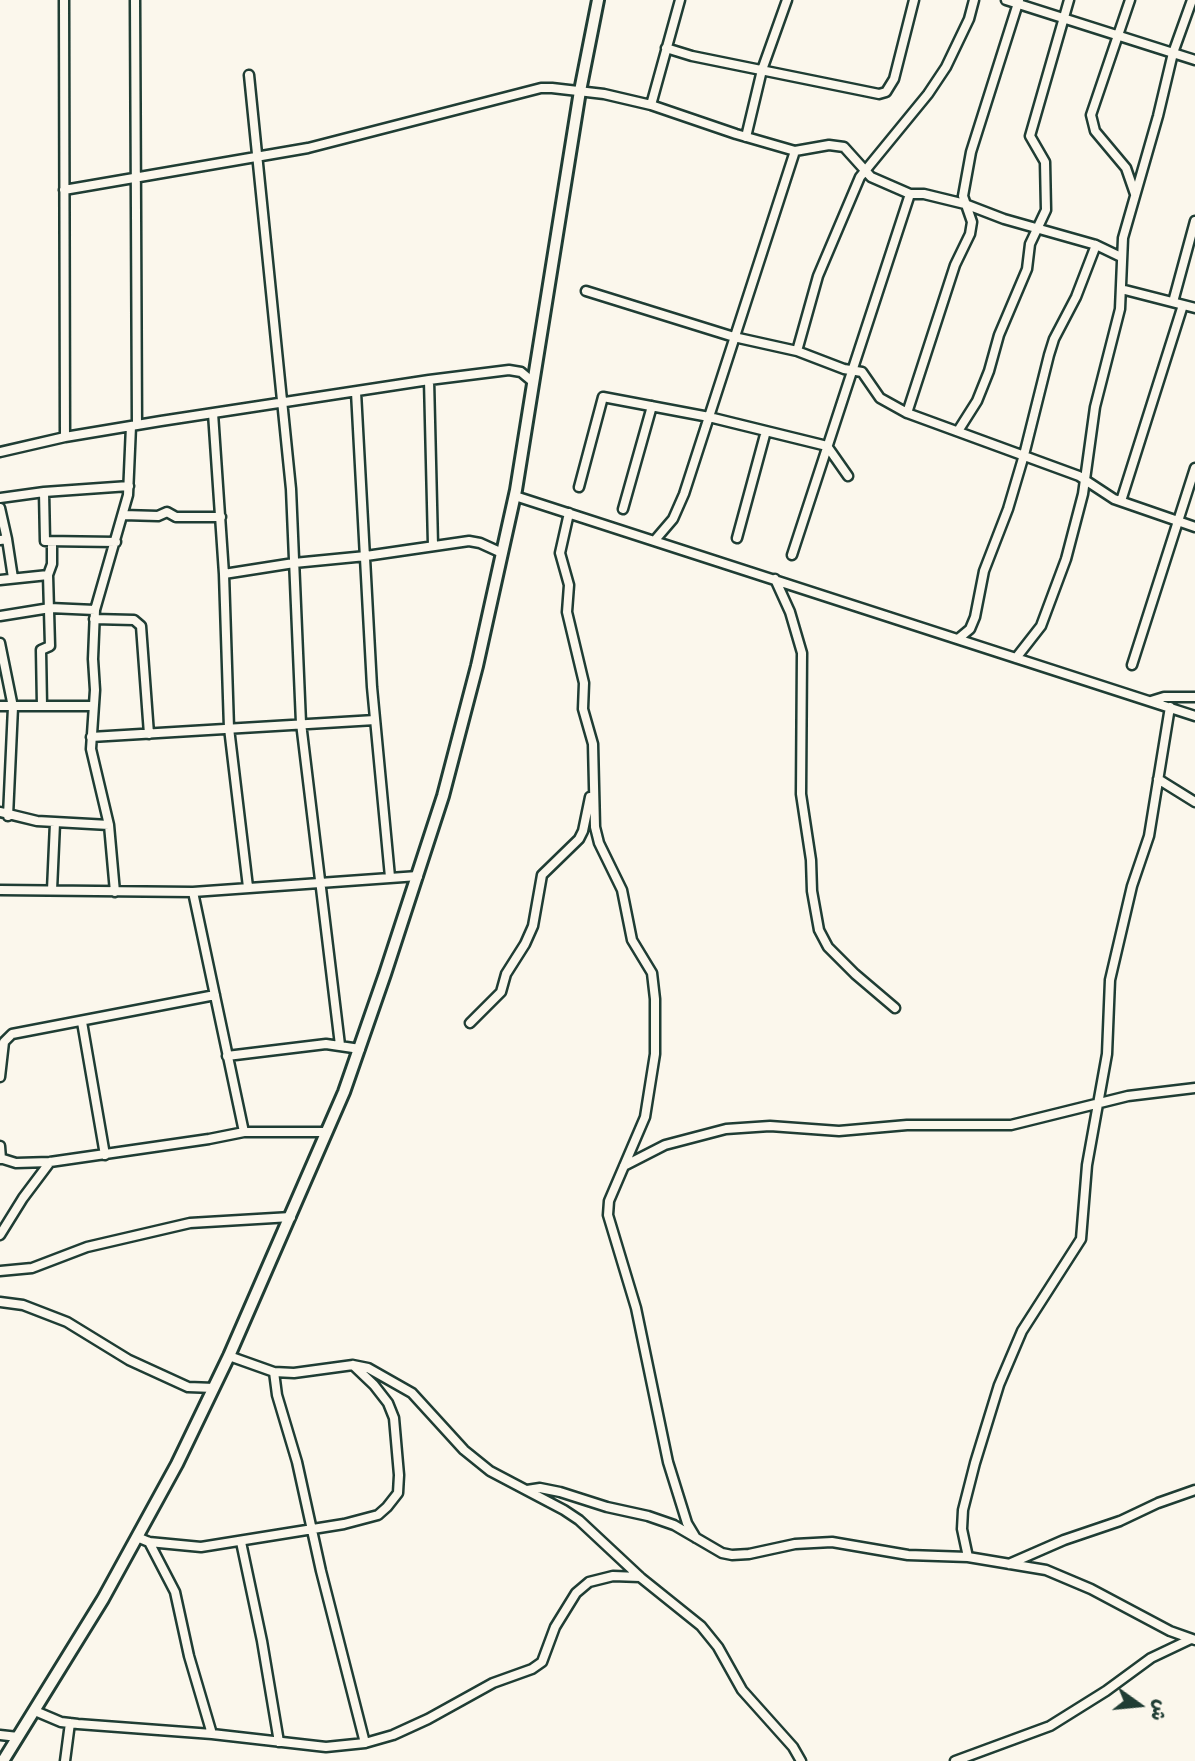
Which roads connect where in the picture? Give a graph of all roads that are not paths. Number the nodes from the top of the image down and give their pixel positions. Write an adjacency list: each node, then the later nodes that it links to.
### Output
1 (64, 0): 27 (street)
2 (135, 0): 26 (street)
3 (598, 0): 20 (street)
4 (680, 0): 15 (street)
5 (787, 0): 18 (street)
6 (914, 0): 18 (street)
7 (974, 0): 25 (street)
8 (1006, 0): 12 (street)
9 (1069, 0): 13 (street)
10 (1130, 0): 14 (street)
11 (1192, 0): 16 (street)
12 (1018, 2): 13 (street); 30 (street)
13 (1063, 18): 14 (street); 32 (street)
14 (1119, 36): 16 (street); 29 (street)
15 (666, 48): 18 (street); 21 (street)
16 (1173, 53): 17 (street); 29 (street)
17 (1195, 60)
18 (762, 70): 22 (street)
19 (249, 75): 24 (street)
20 (580, 91): 21 (street); 24 (street); 44 (street)
21 (650, 105): 22 (street)
22 (746, 137): 23 (street)
23 (795, 151): 25 (street); 40 (street)
24 (257, 157): 26 (street); 46 (street)
25 (864, 172): 28 (street); 41 (street)
26 (136, 177): 27 (street); 51 (street)
27 (64, 190): 54 (street)
28 (910, 194): 30 (street); 42 (street)
29 (1135, 195): 34 (street)
30 (965, 204): 32 (street); 49 (street)
31 (1195, 221): 37 (street)
32 (1037, 228): 33 (street); 53 (street)
33 (1096, 245): 34 (street); 57 (street)
34 (1121, 257): 35 (street)
35 (1121, 289): 37 (street); 60 (street)
36 (586, 291): 40 (street)
37 (1173, 302): 38 (street)
38 (1183, 305): 39 (street); 66 (street)
39 (1195, 308)
40 (734, 337): 41 (street); 50 (street)
41 (797, 351): 42 (street)
42 (852, 371): 49 (street); 55 (street)
43 (429, 380): 44 (street); 45 (street); 79 (street)
44 (533, 382): 64 (street)
45 (356, 392): 46 (street); 82 (street)
46 (282, 403): 48 (street); 83 (street)
47 (652, 406): 50 (street); 62 (street); 68 (street)
48 (213, 413): 51 (street); 71 (street)
49 (907, 413): 53 (street)
50 (709, 417): 52 (street); 76 (street)
51 (134, 426): 54 (street); 61 (street)
52 (766, 431): 55 (street); 74 (street)
53 (958, 431): 57 (street)
54 (65, 437): 56 (street)
55 (827, 447): 59 (street); 81 (street)
56 (0, 452)
57 (1024, 455): 60 (street); 92 (street)
58 (1195, 468): 72 (street)
59 (848, 476)
60 (1086, 480): 66 (street); 94 (street)
61 (129, 486): 63 (street); 70 (street)
62 (579, 486)
63 (44, 492): 65 (street); 77 (street)
64 (515, 496): 69 (street); 80 (street)
65 (0, 498)
66 (1121, 501): 72 (street)
67 (0, 508): 75 (street)
68 (623, 509)
69 (569, 513): 76 (street); 110 (street)
70 (123, 515): 71 (street); 78 (street)
71 (221, 517): 84 (street)
72 (1177, 521): 73 (street); 95 (street)
73 (1195, 527)
74 (737, 538)
75 (3, 539): 86 (street)
76 (655, 540): 87 (street)
77 (52, 542): 78 (street); 85 (street)
78 (116, 542): 90 (street)
79 (433, 545): 80 (street); 82 (street)
80 (502, 553): 115 (street)
81 (792, 555)
82 (366, 556): 83 (street); 104 (street)
83 (294, 563): 84 (street); 105 (street)
84 (224, 574): 106 (street)
85 (48, 575): 86 (street); 89 (street)
86 (13, 578): 88 (street)
87 (775, 579): 92 (street); 124 (street)
88 (0, 580)
89 (50, 608): 90 (street); 91 (street); 99 (street)
90 (95, 615): 100 (street); 107 (street)
91 (0, 616)
92 (958, 639): 94 (street)
93 (1, 649): 101 (street)
94 (1016, 657): 97 (street)
95 (1132, 665)
96 (1195, 697): 97 (street)
97 (1151, 701): 102 (street)
98 (0, 706): 101 (street)
99 (42, 706): 100 (street); 101 (street)
100 (93, 706): 108 (street)
101 (13, 707): 112 (street)
102 (1170, 708): 103 (street); 109 (street)
103 (1195, 716)
104 (375, 720): 105 (street); 116 (street)
105 (301, 723): 106 (street); 117 (street)
106 (229, 727): 107 (street); 118 (street)
107 (149, 734): 108 (street)
108 (91, 737): 114 (street)
109 (1157, 779): 111 (street); 132 (street)
110 (593, 788): 126 (street); 139 (street)
111 (1195, 802)
112 (4, 814): 113 (street)
113 (55, 823): 114 (street); 120 (street)
114 (109, 825): 121 (street)
115 (418, 876): 116 (street); 128 (street)
116 (390, 877): 117 (street)
117 (321, 883): 118 (street); 127 (street)
118 (248, 887): 122 (street)
119 (0, 890): 120 (street)
120 (52, 890): 121 (street)
121 (115, 892): 122 (street)
122 (193, 892): 123 (street)
123 (215, 995): 125 (street); 129 (street)
124 (895, 1008)
125 (82, 1023): 130 (street); 136 (street)
126 (470, 1023)
127 (340, 1045): 128 (street); 129 (street)
128 (360, 1049): 134 (street)
129 (228, 1056): 133 (street)
130 (0, 1077)
131 (1195, 1088): 132 (street)
132 (1096, 1104): 139 (street); 155 (street)
133 (244, 1132): 134 (street); 136 (street)
134 (327, 1132): 140 (street)
135 (0, 1146): 137 (street)
136 (104, 1154): 138 (street)
137 (1, 1159): 138 (street)
138 (50, 1162): 141 (street)
139 (624, 1166): 152 (street)
140 (291, 1217): 142 (street); 144 (street)
141 (0, 1235)
142 (0, 1271)
143 (0, 1302): 147 (street)
144 (229, 1356): 146 (street); 147 (street)
145 (353, 1365): 146 (street); 148 (street); 150 (street)
146 (274, 1372): 150 (street)
147 (214, 1388): 151 (street)
148 (525, 1490): 152 (street); 157 (street)
149 (1195, 1490): 156 (street)
150 (310, 1529): 154 (street); 165 (street)
151 (137, 1537): 153 (street); 159 (street)
152 (696, 1538): 155 (street)
153 (149, 1542): 154 (street); 161 (street)
154 (240, 1542): 164 (street)
155 (968, 1557): 156 (street)
156 (1006, 1565): 158 (street)
157 (640, 1577): 165 (street); 168 (street)
158 (1193, 1639): 169 (street)
159 (35, 1711): 160 (street); 163 (street)
160 (70, 1723): 161 (street); 167 (street)
161 (212, 1734): 164 (street)
162 (0, 1735): 163 (street)
163 (18, 1737): 166 (street)
164 (279, 1742): 165 (street)
165 (365, 1743)
166 (3, 1761)
167 (65, 1761)
168 (802, 1761)
169 (955, 1761)

